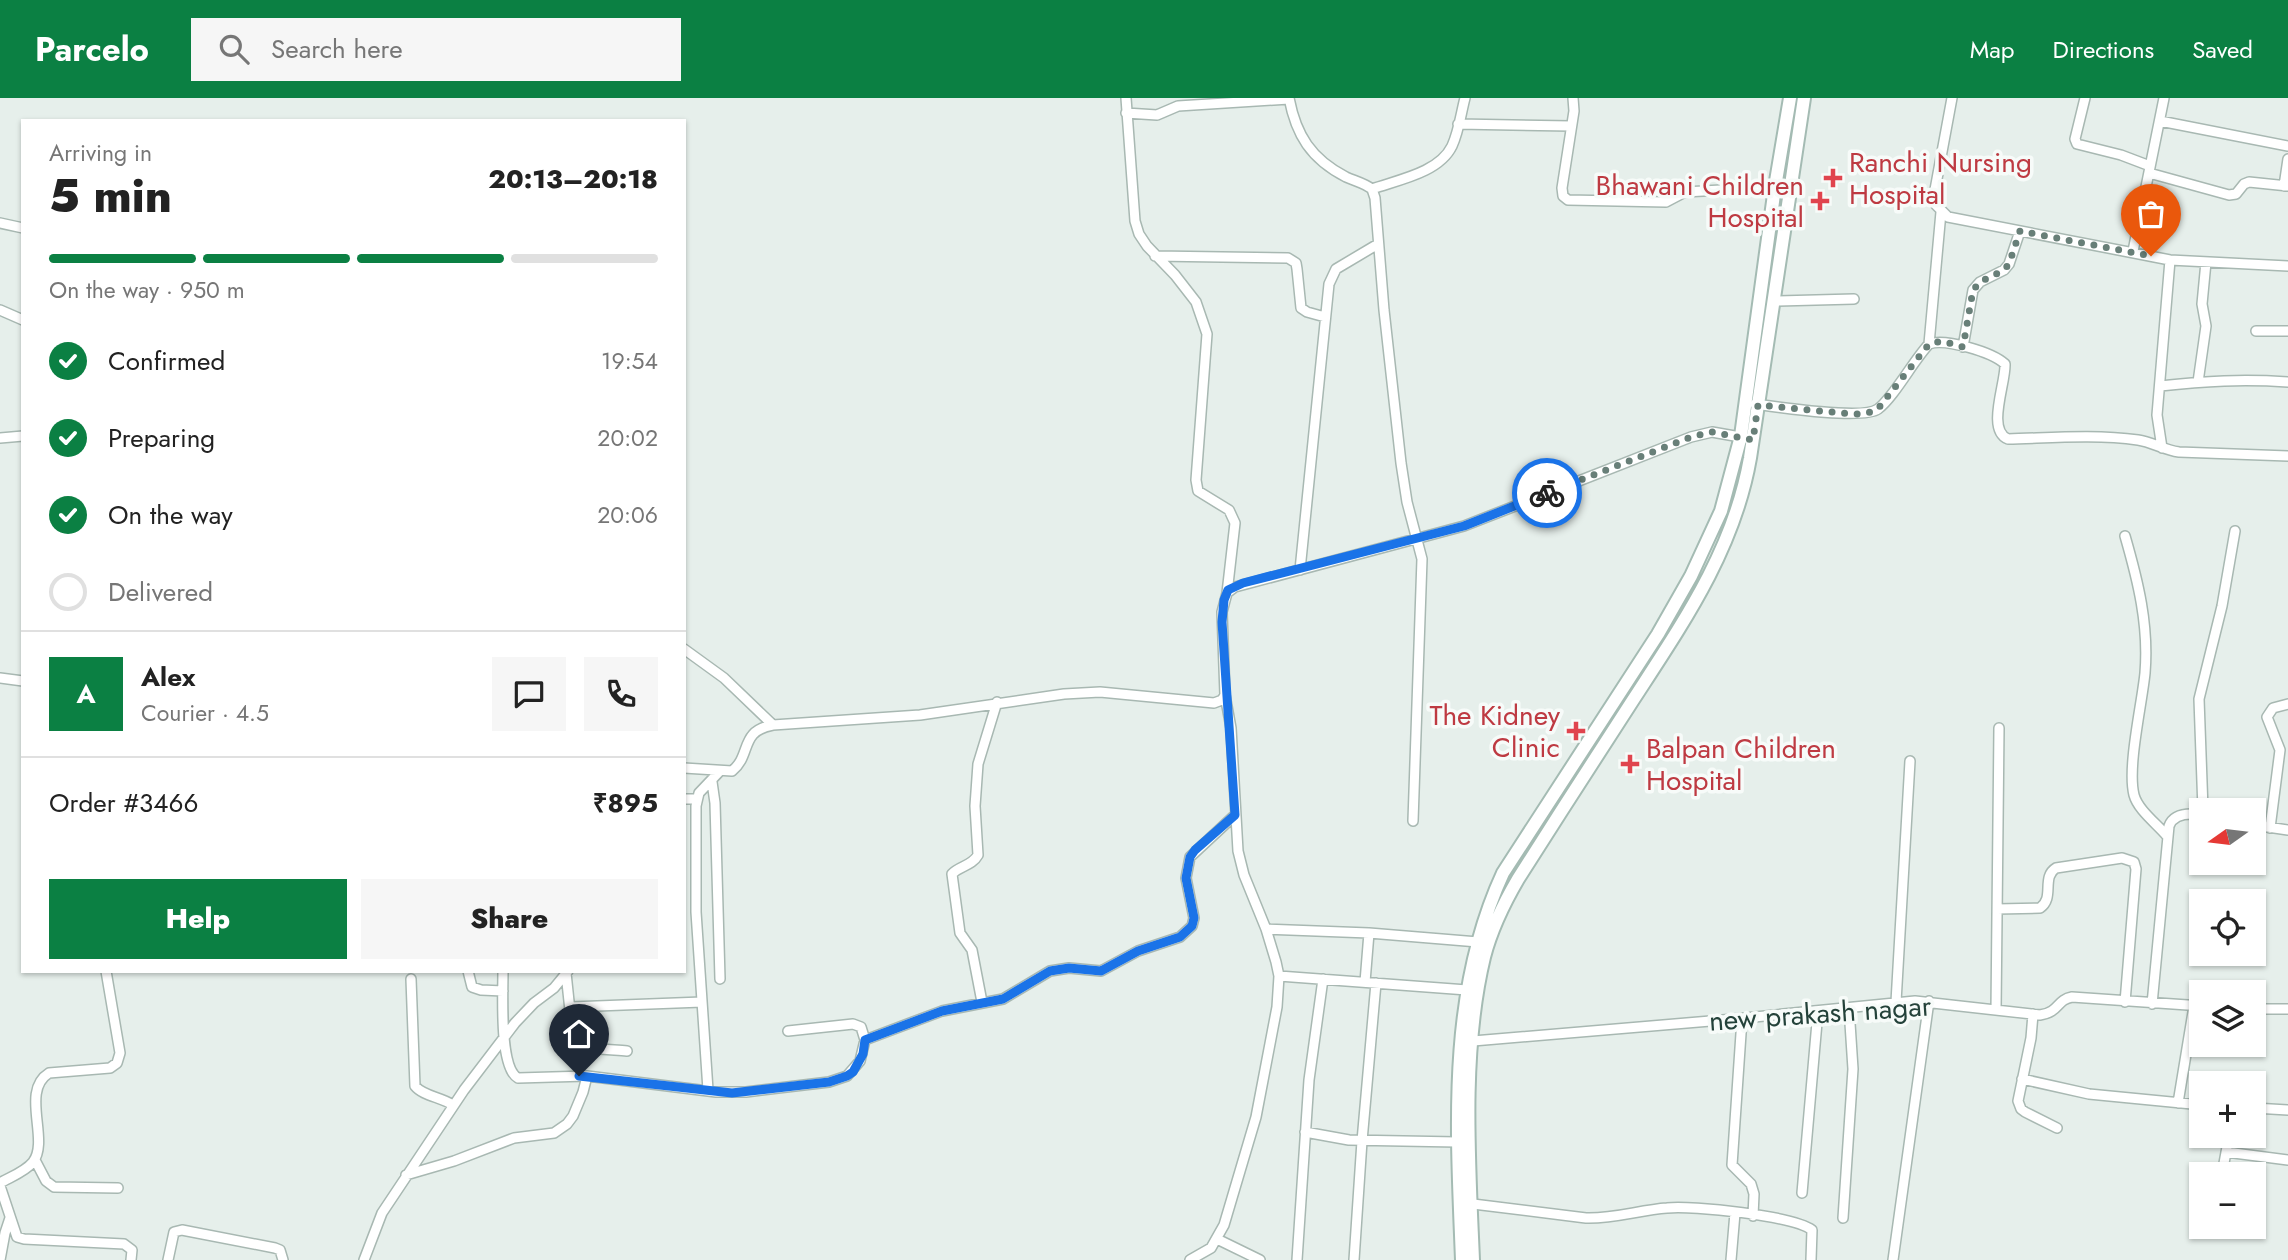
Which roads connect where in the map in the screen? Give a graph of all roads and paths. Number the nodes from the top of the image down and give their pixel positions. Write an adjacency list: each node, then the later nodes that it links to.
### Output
1 (1126, 98): 10 (street)
2 (1289, 98): 10 (street); 19 (street)
3 (1465, 98): 12 (street)
4 (1573, 98): 13 (street)
5 (1790, 98): 18 (main road)
6 (1804, 98): 31 (main road)
7 (1952, 98): 20 (street)
8 (2085, 98): 16 (street)
9 (2164, 98): 11 (street)
10 (1126, 113): 26 (street)
11 (2160, 121): 14 (street); 16 (street)
12 (1458, 124): 13 (street); 19 (street)
13 (1571, 126): 18 (street)
14 (2288, 146)
15 (2288, 159): 17 (street)
16 (2150, 169): 17 (street); 25 (street)
17 (2286, 186)
18 (1775, 187): 42 (main road)
19 (1372, 189): 24 (street)
20 (1941, 212): 23 (street); 37 (street)
21 (0, 223): 22 (street)
22 (21, 228)
23 (2020, 231): 25 (street); 38 (street)
24 (1378, 244): 33 (street); 50 (street)
25 (2133, 251): 27 (street)
26 (1155, 256): 33 (street); 52 (street)
27 (2170, 260): 28 (street); 41 (street)
28 (2206, 262): 29 (street); 39 (street)
29 (2288, 267)
30 (1854, 299): 31 (street)
31 (1774, 301): 42 (main road)
32 (0, 310): 34 (street)
33 (1325, 317): 51 (street)
34 (21, 319)
35 (2256, 331): 36 (street)
36 (2288, 331)
37 (1929, 344): 38 (street); 42 (street)
38 (1963, 347): 46 (street)
39 (2198, 382): 40 (street); 41 (street)
40 (2288, 382)
41 (2160, 387): 46 (street)
42 (1752, 404): 45 (main road)
43 (21, 436): 44 (street)
44 (0, 438)
45 (1747, 438): 50 (street); 78 (main road); 110 (main road)
46 (2162, 448): 47 (street)
47 (2288, 456)
48 (2235, 531): 65 (street)
49 (2125, 536): 74 (street)
50 (1416, 539): 51 (street); 70 (street)
51 (1300, 570): 52 (street)
52 (1227, 593): 56 (street)
53 (686, 650): 59 (street)
54 (0, 678): 55 (street)
55 (21, 681)
56 (1225, 695): 57 (street); 69 (street)
57 (997, 702): 59 (street); 94 (street)
58 (2288, 704): 72 (street)
59 (773, 725): 63 (street)
60 (1999, 728): 75 (street)
61 (1910, 761): 95 (street)
62 (686, 768): 63 (street)
63 (719, 772): 64 (street)
64 (712, 782): 67 (street); 86 (street)
65 (2202, 798)
66 (686, 799): 67 (street)
67 (697, 799): 93 (street)
68 (2189, 814): 74 (street)
69 (1235, 815): 76 (street); 94 (street)
70 (1413, 821)
71 (2266, 827): 72 (street)
72 (2270, 828): 73 (street)
73 (2288, 830)
74 (2167, 836): 97 (street)
75 (1997, 909): 96 (street); 103 (street)
76 (1266, 929): 77 (street); 84 (street)
77 (1369, 933): 78 (street); 88 (street)
78 (1478, 943): 90 (main road)
79 (106, 973): 127 (street)
80 (468, 973): 91 (street)
81 (503, 973): 91 (street)
82 (566, 973): 108 (street)
83 (567, 973): 99 (street)
84 (1279, 976): 87 (street); 139 (street)
85 (411, 979): 118 (street)
86 (720, 979)
87 (1323, 979): 88 (street); 122 (street)
88 (1365, 982): 89 (street)
89 (1377, 983): 90 (street); 123 (street)
90 (1467, 990): 124 (main road)
91 (503, 991): 108 (street)
92 (1929, 1001): 95 (street, new prakash nagar); 103 (street, new prakash nagar); 153 (street)
93 (702, 1002): 99 (street); 115 (street)
94 (982, 1002): 109 (street)
95 (1896, 1002): 100 (street, new prakash nagar)
96 (2125, 1002): 97 (street, new prakash nagar); 105 (street, new prakash nagar)
97 (2152, 1004): 98 (street, new prakash nagar)
98 (2189, 1006)
99 (571, 1007): 112 (street)
100 (1849, 1008): 104 (street, new prakash nagar); 138 (street)
101 (2266, 1009): 102 (street)
102 (2288, 1009)
103 (1996, 1010): 105 (street, new prakash nagar)
104 (1818, 1011): 106 (street, new prakash nagar); 133 (street)
105 (2033, 1014): 114 (street)
106 (1742, 1018): 110 (street, new prakash nagar); 136 (street)
107 (788, 1031): 109 (street)
108 (504, 1038): 113 (street); 118 (street)
109 (865, 1040): 115 (street)
110 (1473, 1041): 134 (main road)
111 (2189, 1047): 116 (street)
112 (627, 1051)
113 (587, 1076): 115 (street); 130 (street)
114 (2022, 1079): 116 (street); 121 (street)
115 (708, 1090)
116 (2178, 1103): 117 (street)
117 (2189, 1104)
118 (453, 1105): 130 (street)
119 (2266, 1109): 120 (street)
120 (2288, 1110)
121 (2057, 1128)
122 (1305, 1132): 123 (street); 147 (street)
123 (1362, 1141): 124 (street); 148 (street)
124 (1457, 1142): 134 (main road)
125 (2227, 1148): 126 (street)
126 (2226, 1152): 128 (street); 129 (street)
127 (35, 1160): 131 (street); 132 (street)
128 (2288, 1160)
129 (2224, 1162)
130 (407, 1175): 144 (street)
131 (0, 1185): 137 (street)
132 (118, 1188)
133 (1802, 1193)
134 (1465, 1203): 135 (street); 149 (main road); 150 (main road)
135 (1735, 1213): 136 (street); 151 (street)
136 (1753, 1216): 152 (street)
137 (10, 1217): 140 (street); 141 (street)
138 (1843, 1218)
139 (1217, 1239): 145 (street); 146 (street)
140 (0, 1260)
141 (131, 1260)
142 (168, 1260): 143 (street)
143 (283, 1260)
144 (363, 1260)
145 (1190, 1260)
146 (1260, 1260)
147 (1297, 1260)
148 (1354, 1260)
149 (1462, 1260)
150 (1473, 1260)
151 (1731, 1260)
152 (1811, 1260)
153 (1894, 1260)

